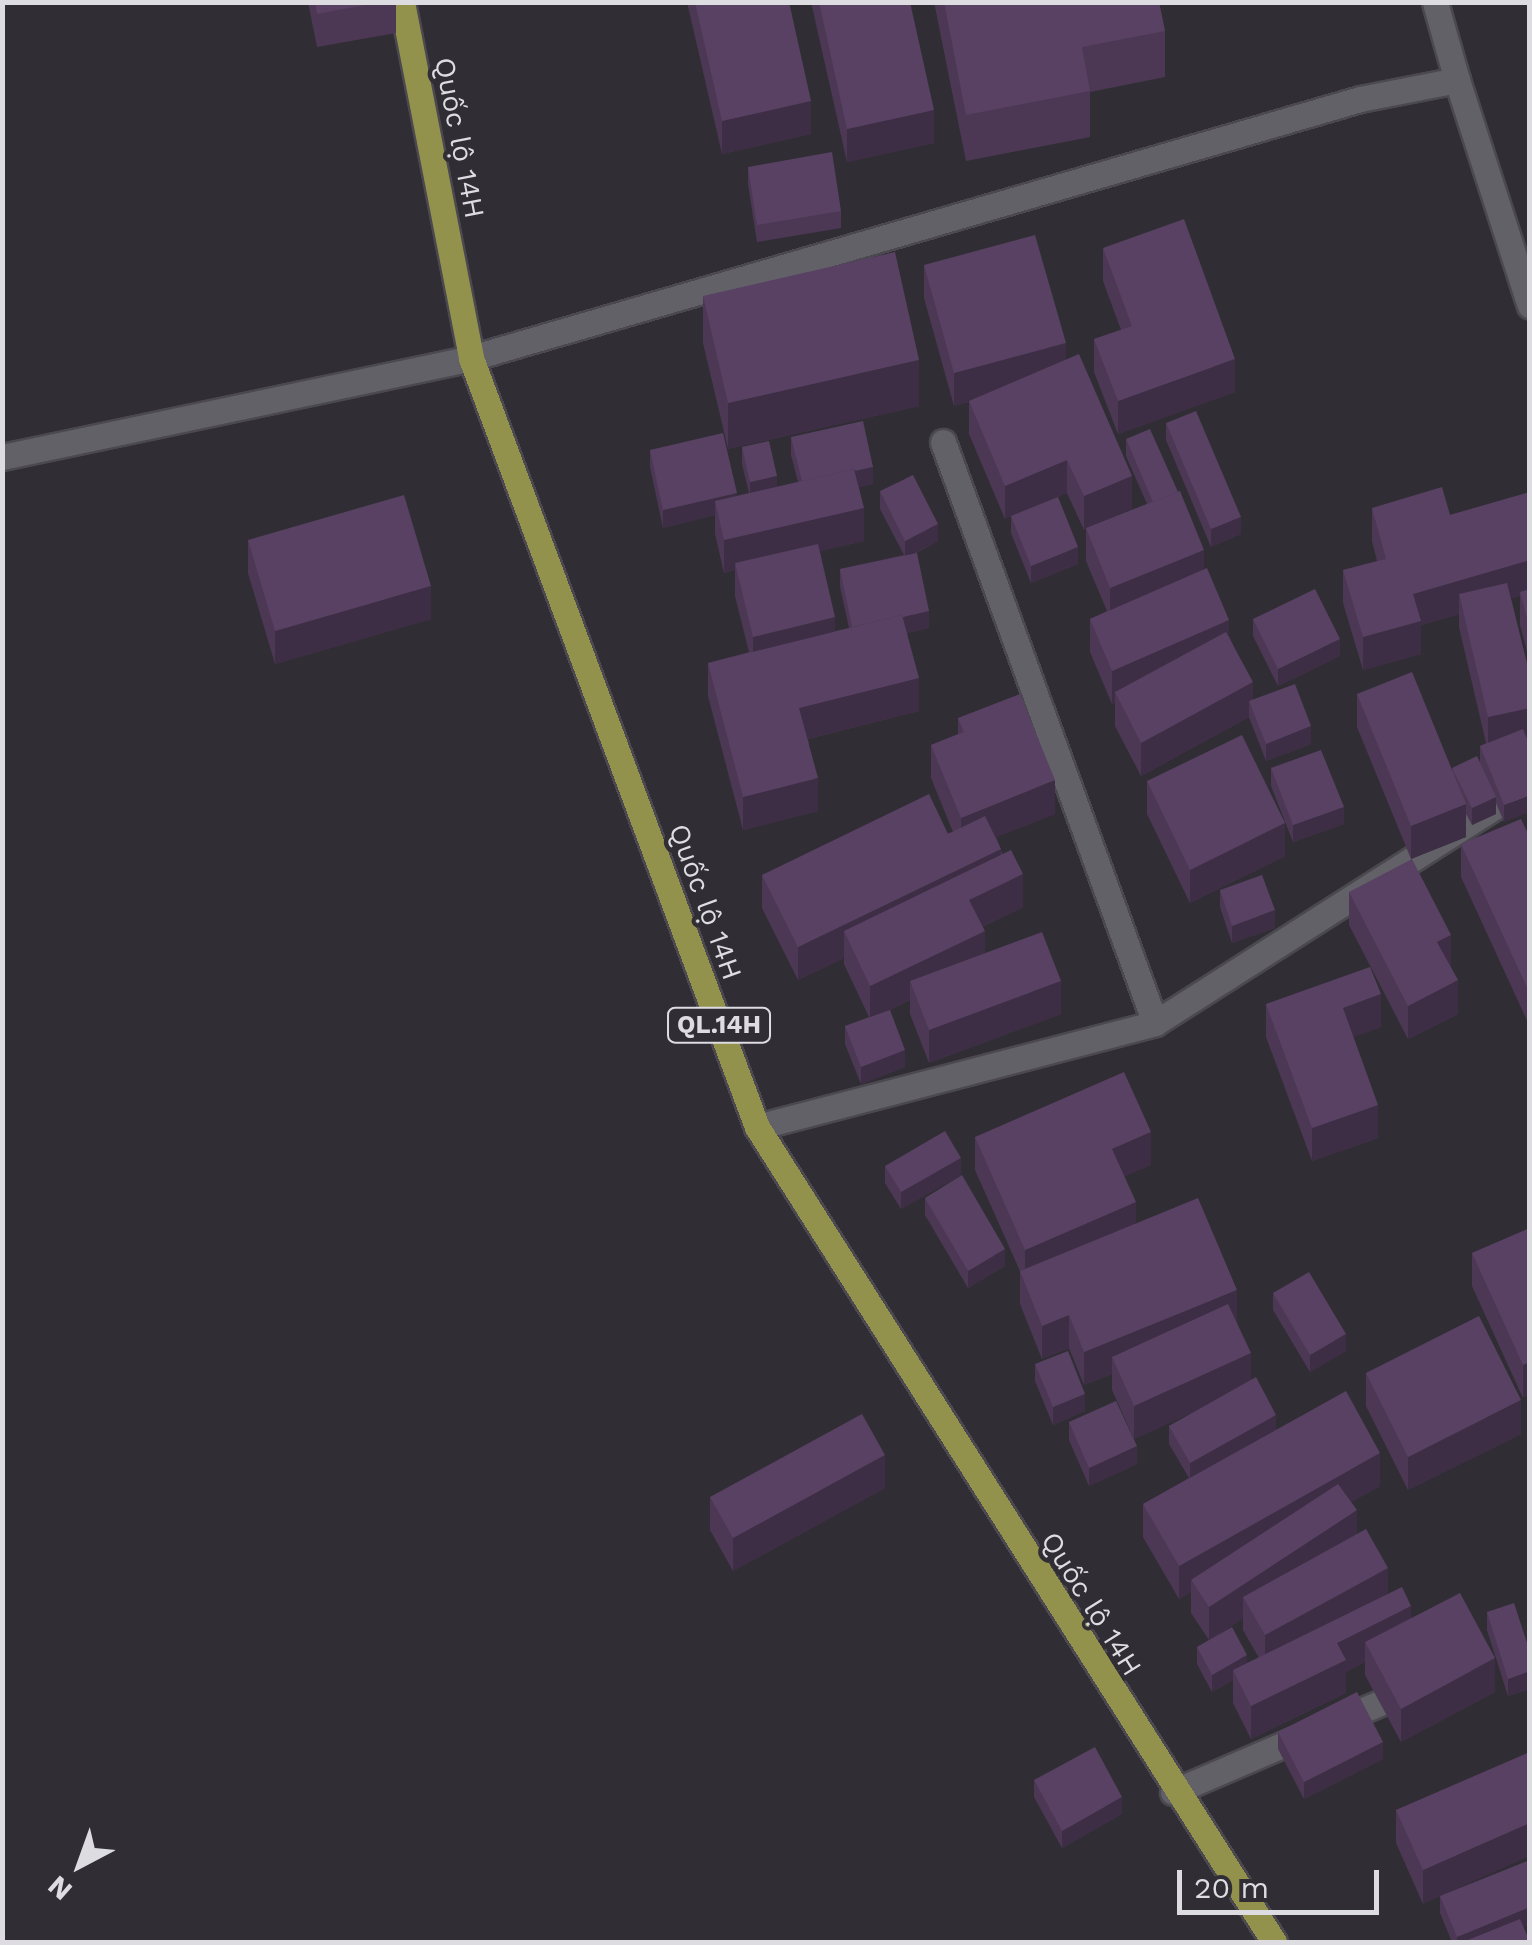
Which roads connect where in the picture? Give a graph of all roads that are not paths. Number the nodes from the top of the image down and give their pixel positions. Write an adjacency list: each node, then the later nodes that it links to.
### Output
1 (402, 2): 5 (main road, Quốc lộ 14H / QL.14H)
2 (1435, 2): 3 (street)
3 (1457, 80): 4 (street); 5 (street)
4 (1530, 306)
5 (471, 358): 7 (street); 10 (main road, Quốc lộ 14H / QL.14H)
6 (943, 442): 9 (street)
7 (2, 457)
8 (1530, 784): 9 (street)
9 (1155, 1023): 10 (street)
10 (757, 1127): 12 (main road, Quốc lộ 14H / QL.14H)
11 (1440, 1676): 12 (street)
12 (1173, 1792): 13 (main road, Quốc lộ 14H / QL.14H)
13 (1274, 1942)

